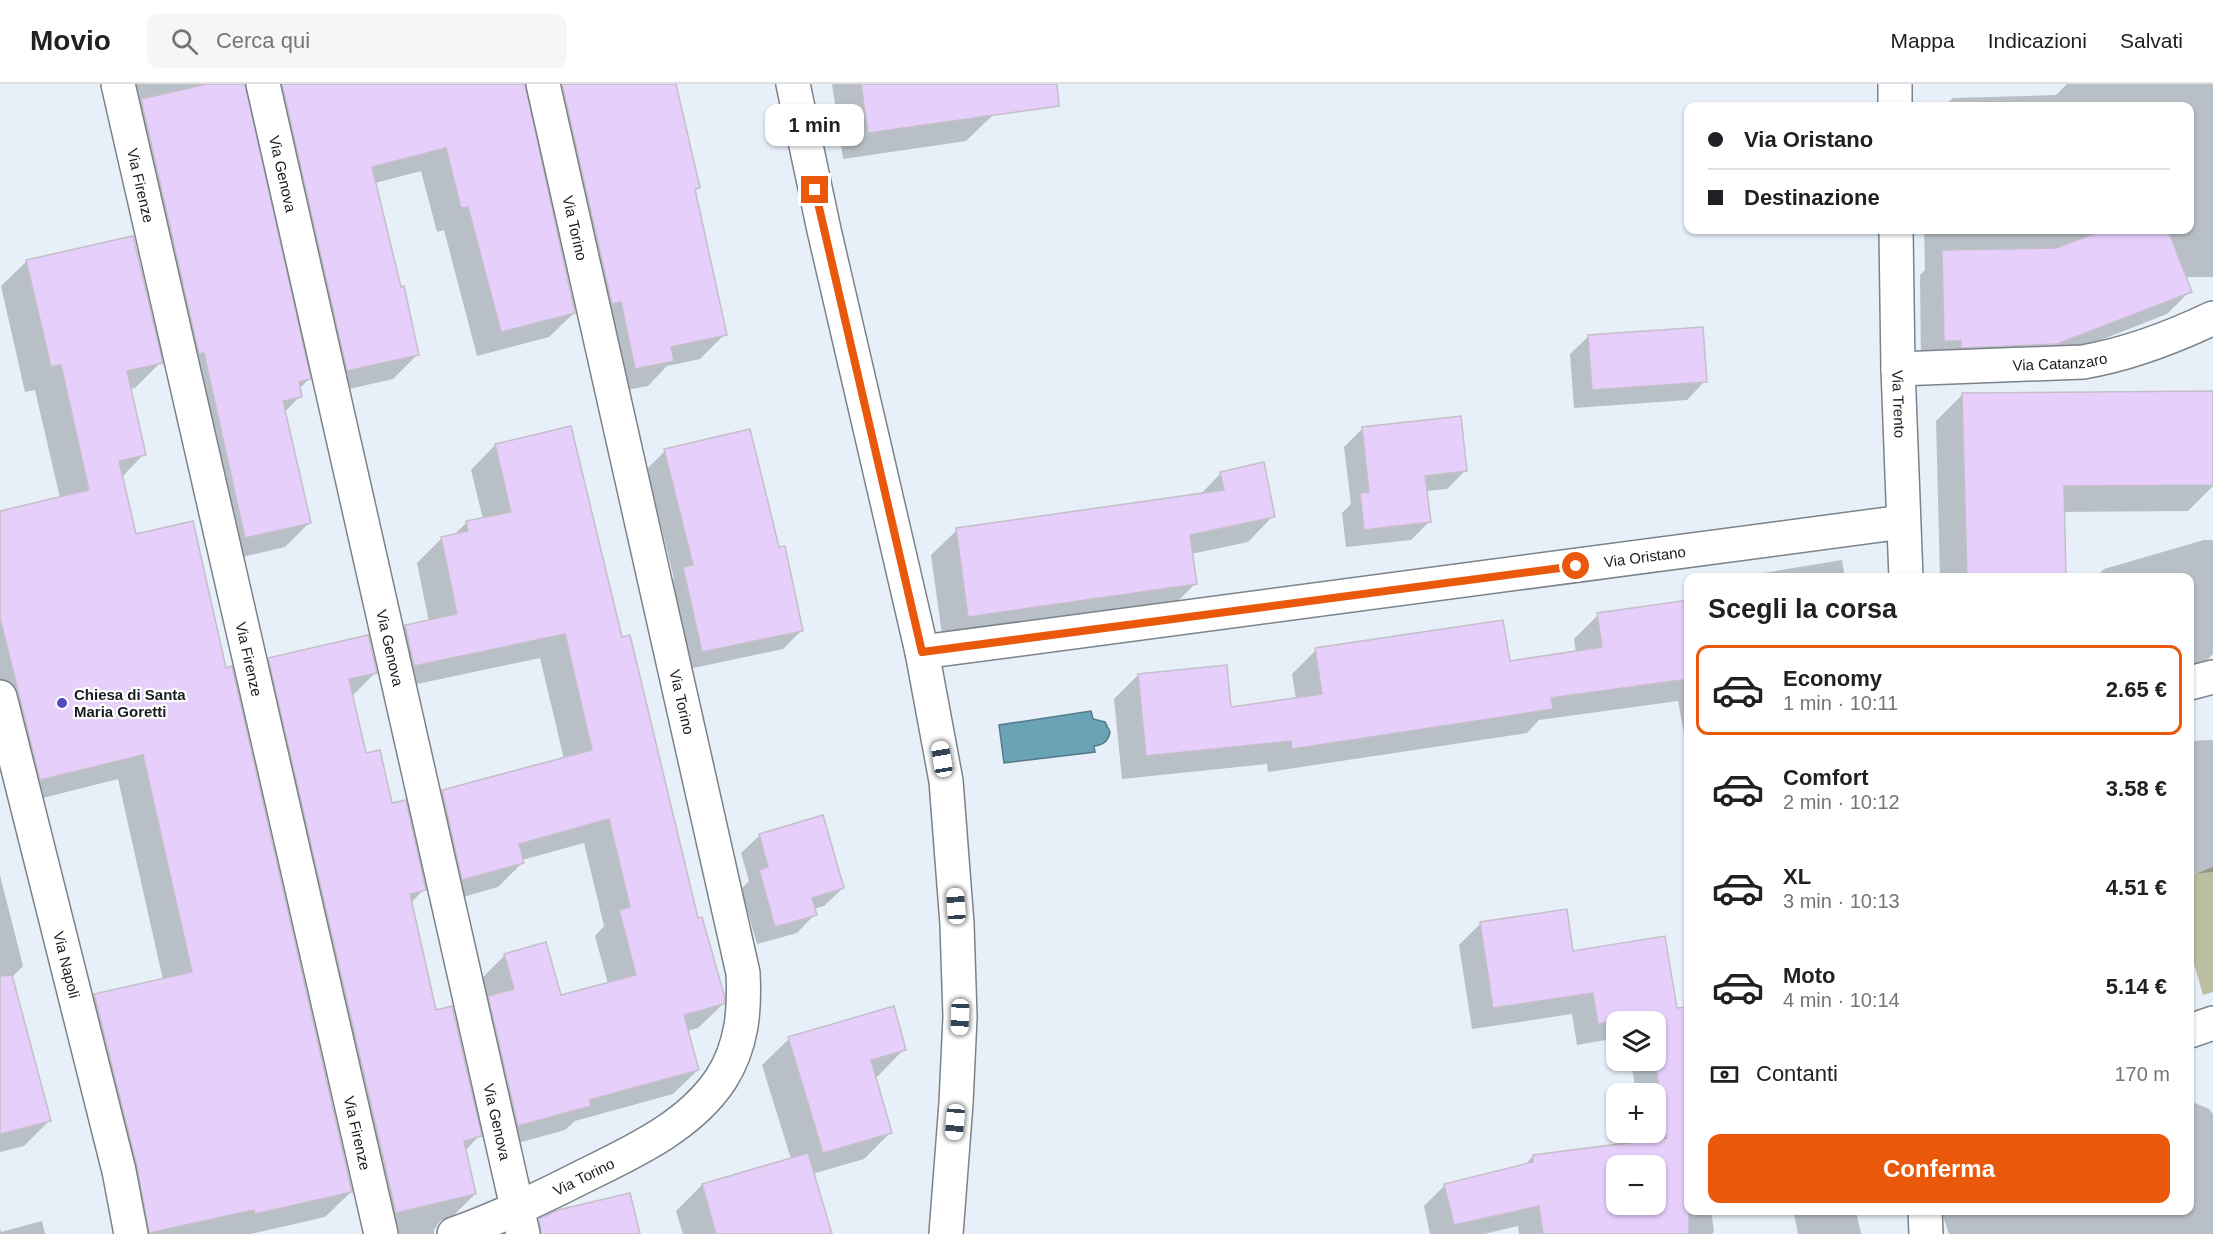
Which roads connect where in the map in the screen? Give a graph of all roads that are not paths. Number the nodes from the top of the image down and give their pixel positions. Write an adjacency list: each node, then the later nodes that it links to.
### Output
1 (118, 84): 21 (street, Via Firenze)
2 (263, 84): 19 (street, Via Genova)
3 (543, 84): 19 (street, Via Torino)
4 (793, 84): 12 (street)
5 (1895, 84): 6 (street)
6 (1895, 102)
7 (1896, 234): 9 (street, Via Trento)
8 (2213, 318): 9 (street, Via Catanzaro)
9 (1898, 369): 10 (street, Via Trento)
10 (1903, 522): 11 (street, Via Trento); 12 (street, Via Oristano)
11 (1906, 573)
12 (922, 652): 23 (street)
13 (2213, 677): 14 (street)
14 (2194, 682)
15 (0, 697): 20 (street, Via Napoli)
16 (2213, 1023): 17 (street)
17 (2194, 1030)
18 (1925, 1215): 24 (street)
19 (520, 1222): 22 (street, Via Torino)
20 (131, 1234)
21 (381, 1234)
22 (454, 1234)
23 (946, 1234)
24 (1926, 1234)

